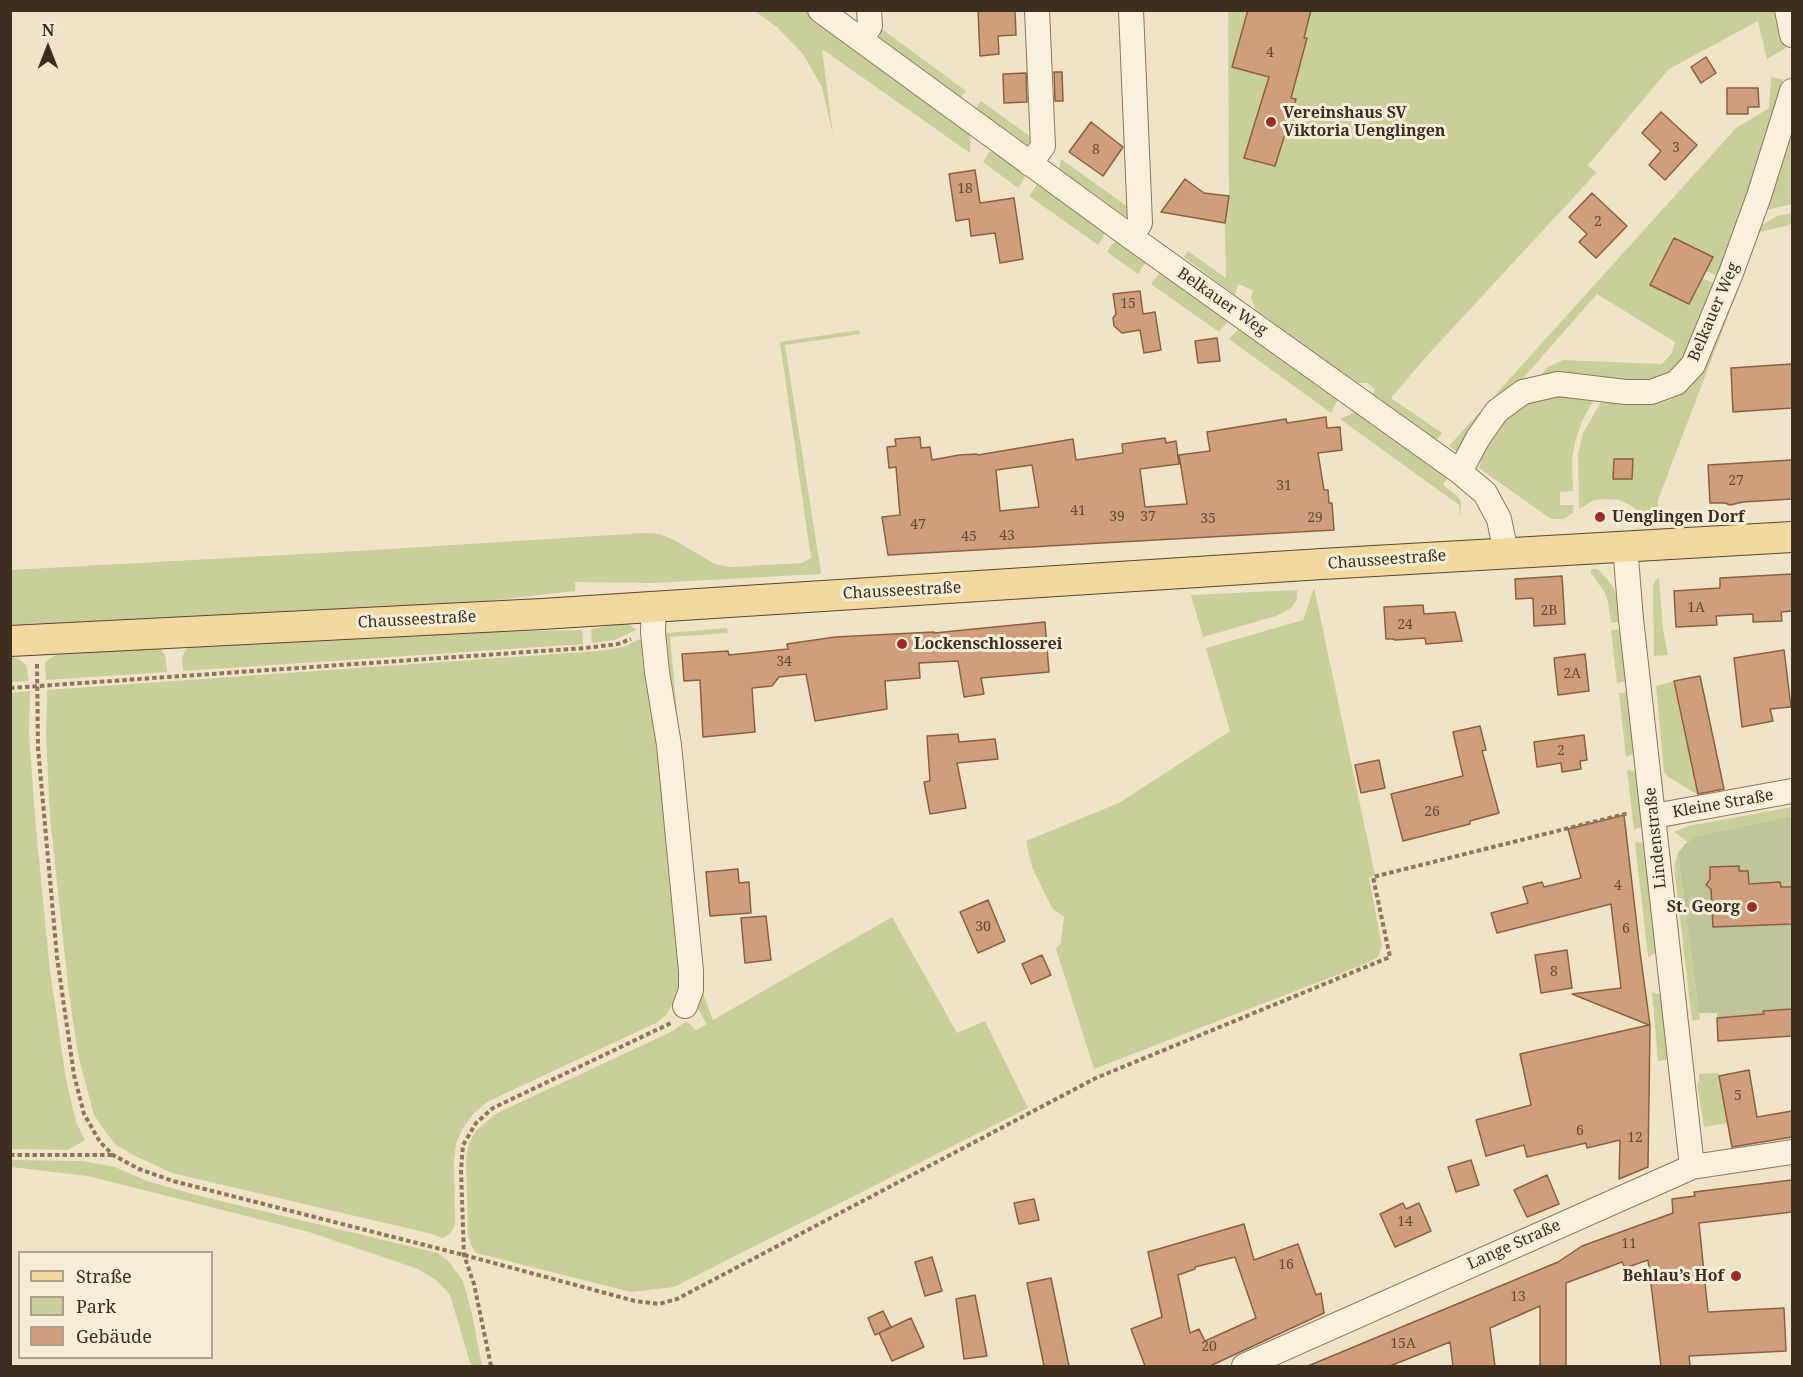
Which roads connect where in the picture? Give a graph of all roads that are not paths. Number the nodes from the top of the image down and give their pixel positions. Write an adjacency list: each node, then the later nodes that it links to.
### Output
1 (820, 10): 7 (street, Belkauer Weg)
2 (869, 10): 7 (street)
3 (1037, 10): 9 (street)
4 (1131, 10): 10 (street)
5 (1787, 10): 6 (street)
6 (1792, 35)
7 (861, 40): 9 (street, Belkauer Weg)
8 (1792, 91): 11 (street, Belkauer Weg)
9 (1030, 165): 10 (street, Belkauer Weg)
10 (1131, 237): 11 (street, Belkauer Weg)
11 (1460, 472): 14 (street, Belkauer Weg)
12 (1792, 537): 13 (main road, Chausseestraße)
13 (1625, 546): 14 (main road, Chausseestraße); 18 (street, Lindenstraße)
14 (1506, 553): 15 (main road, Chausseestraße)
15 (653, 619): 16 (main road, Chausseestraße); 19 (street)
16 (10, 641)
17 (1792, 791): 18 (street, Kleine Straße)
18 (1653, 811): 21 (street, Lindenstraße)
19 (685, 1006)
20 (1792, 1152): 21 (street, Lange Straße)
21 (1692, 1167): 22 (street, Lange Straße)
22 (1244, 1366)

